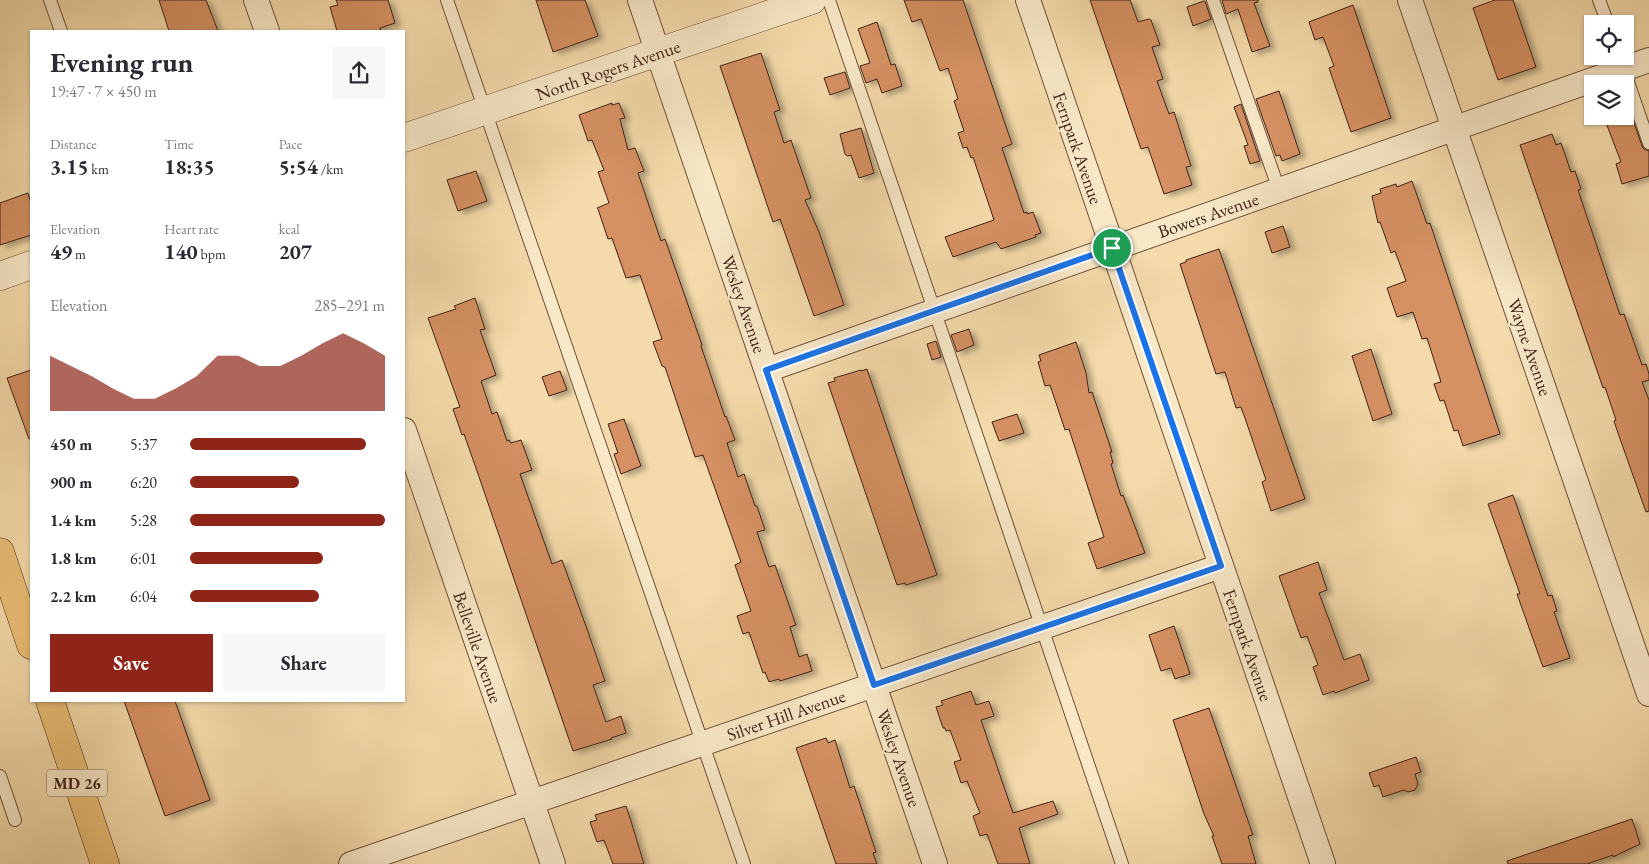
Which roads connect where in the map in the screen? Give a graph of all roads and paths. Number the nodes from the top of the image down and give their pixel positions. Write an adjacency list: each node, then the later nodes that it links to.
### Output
1 (50, 0): 12 (lane)
2 (256, 0): 13 (street)
3 (447, 0): 19 (lane)
4 (640, 0): 14 (street, Wesley Avenue)
5 (812, 0): 14 (street, North Rogers Avenue)
6 (829, 0): 27 (lane)
7 (1028, 0): 24 (street, Fernpark Avenue)
8 (1213, 0): 23 (lane)
9 (1410, 0): 20 (street, Wayne Avenue)
10 (1599, 0): 11 (lane)
11 (1605, 15)
12 (61, 30)
13 (267, 30)
14 (658, 53): 19 (street, North Rogers Avenue); 28 (street, Wesley Avenue)
15 (1649, 60): 16 (street, Bowers Avenue)
16 (1634, 62)
17 (1616, 65): 20 (street, Bowers Avenue)
18 (1622, 65): 22 (lane)
19 (484, 111): 21 (street, North Rogers Avenue); 37 (lane)
20 (1454, 128): 23 (street, Bowers Avenue); 35 (street, Wayne Avenue)
21 (405, 138)
22 (1649, 143)
23 (1279, 190): 24 (street, Bowers Avenue)
24 (1112, 248): 27 (street, Bowers Avenue); 31 (street, Fernpark Avenue)
25 (30, 265): 26 (street)
26 (0, 276)
27 (935, 311): 28 (street, Bowers Avenue); 32 (lane)
28 (766, 370): 34 (street, Wesley Avenue)
29 (405, 433): 39 (street, Belleville Avenue)
30 (0, 552): 33 (main road)
31 (1221, 566): 32 (street, Silver Hill Avenue); 47 (street, Fernpark Avenue)
32 (1042, 627): 34 (street, Silver Hill Avenue); 46 (lane)
33 (30, 642)
34 (874, 685): 37 (street, Silver Hill Avenue); 45 (street, Wesley Avenue)
35 (1649, 694)
36 (50, 702): 41 (main road, MD 26)
37 (702, 744): 39 (street, Silver Hill Avenue); 44 (lane)
38 (0, 776): 40 (lane)
39 (532, 802): 42 (street, Silver Hill Avenue); 43 (street, Belleville Avenue)
40 (16, 820)
41 (104, 864)
42 (351, 864)
43 (553, 864)
44 (744, 864)
45 (935, 864)
46 (1122, 864)
47 (1323, 864)

